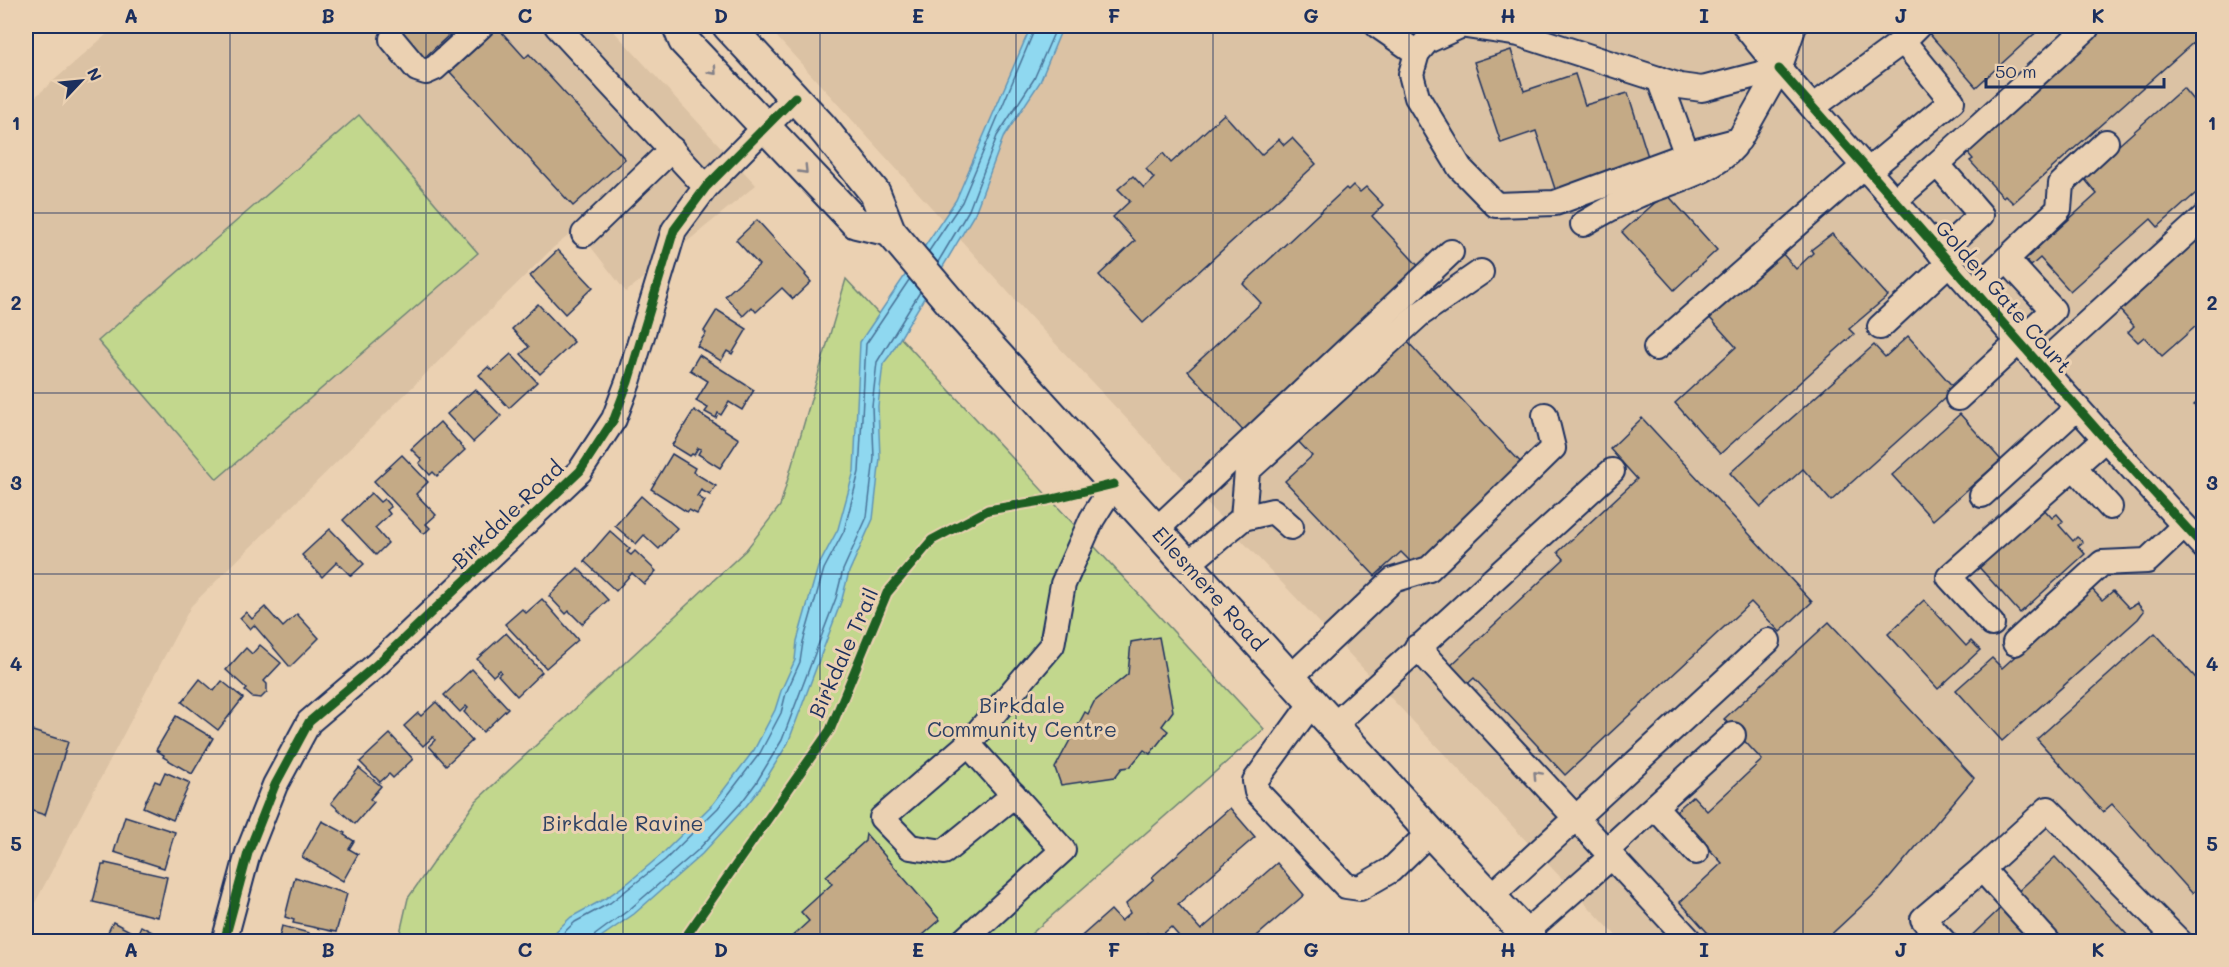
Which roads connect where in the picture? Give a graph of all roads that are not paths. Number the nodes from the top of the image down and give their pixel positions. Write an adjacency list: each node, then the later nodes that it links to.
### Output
1 (481, 26): 13 (street)
2 (557, 26): 22 (street)
3 (678, 26): 19 (main road, one-way to 19)
4 (728, 26): 17 (main road, Ellesmere Road)
5 (1378, 26): 14 (street)
6 (1460, 26): 14 (street)
7 (1466, 26): 16 (street)
8 (1745, 26): 15 (street, Golden Gate Court)
9 (1772, 26): 15 (street)
10 (1794, 26): 15 (street)
11 (2086, 29): 24 (street)
12 (1911, 33): 18 (street); 25 (street)
13 (392, 39)
14 (1417, 53): 23 (street)
15 (1779, 69): 16 (street); 18 (street, Golden Gate Court); 20 (street)
16 (1659, 79): 23 (street)
17 (795, 97): 19 (street, Birkdale Road); 30 (main road, Ellesmere Road)
18 (1813, 107): 25 (street, Golden Gate Court)
19 (764, 127): 26 (street, Birkdale Road); 30 (main road, one-way to 30)
20 (1739, 140): 23 (street); 29 (street)
21 (2106, 142): 34 (street)
22 (672, 149): 26 (street); 31 (street)
23 (1687, 155)
24 (1937, 164): 27 (street); 33 (street)
25 (1866, 169): 27 (street, Golden Gate Court); 39 (street)
26 (706, 187): 74 (street, Birkdale Road)
27 (1894, 201): 33 (street, Golden Gate Court)
28 (2204, 217): 40 (street)
29 (1582, 224)
30 (890, 231): 47 (main road, Ellesmere Road)
31 (584, 234)
32 (1451, 252): 53 (street)
33 (1945, 258): 36 (street, Golden Gate Court); 37 (street)
34 (2006, 259): 36 (street); 38 (street)
35 (1481, 272): 50 (street)
36 (1974, 290): 38 (street, Golden Gate Court)
37 (1880, 327)
38 (2019, 342): 40 (street, Golden Gate Court); 41 (street)
39 (1656, 348)
40 (2040, 366): 42 (street, Golden Gate Court)
41 (1958, 398)
42 (2078, 408): 44 (street, Golden Gate Court); 48 (street)
43 (1545, 415): 60 (street)
44 (2105, 439): 45 (street); 51 (street, Golden Gate Court)
45 (2074, 467): 49 (street); 56 (street)
46 (1612, 471): 59 (street)
47 (1114, 484): 53 (main road, Ellesmere Road); 64 (street)
48 (1982, 495)
49 (2110, 507)
50 (1243, 518): 52 (street); 55 (street)
51 (2184, 526): 54 (street, Golden Gate Court); 58 (street)
52 (1291, 527)
53 (1156, 530): 55 (main road, Ellesmere Road)
54 (2204, 547)
55 (1187, 565): 60 (main road, Ellesmere Road)
56 (1992, 624)
57 (1768, 641): 67 (street)
58 (2014, 643)
59 (1417, 647): 62 (street); 67 (street, one-way to 59)
60 (1290, 678): 61 (main road, Ellesmere Road)
61 (1312, 704): 62 (main road, Ellesmere Road); 68 (street)
62 (1333, 726): 68 (main road, Ellesmere Road)
63 (1733, 735): 66 (street)
64 (968, 744): 65 (street); 65 (street)
65 (1014, 795): 75 (street)
66 (1655, 807): 69 (street); 70 (street)
67 (1577, 818): 70 (street); 72 (street)
68 (1430, 832): 72 (main road, Ellesmere Road)
69 (1696, 852)
70 (1609, 854): 73 (street); 76 (street)
71 (1982, 869): 77 (street); 78 (street); 79 (street)
72 (1491, 896): 73 (main road, Ellesmere Road)
73 (1529, 938)
74 (224, 942)
75 (962, 942)
76 (1691, 942)
77 (1944, 942)
78 (2048, 942)
79 (2180, 942)

